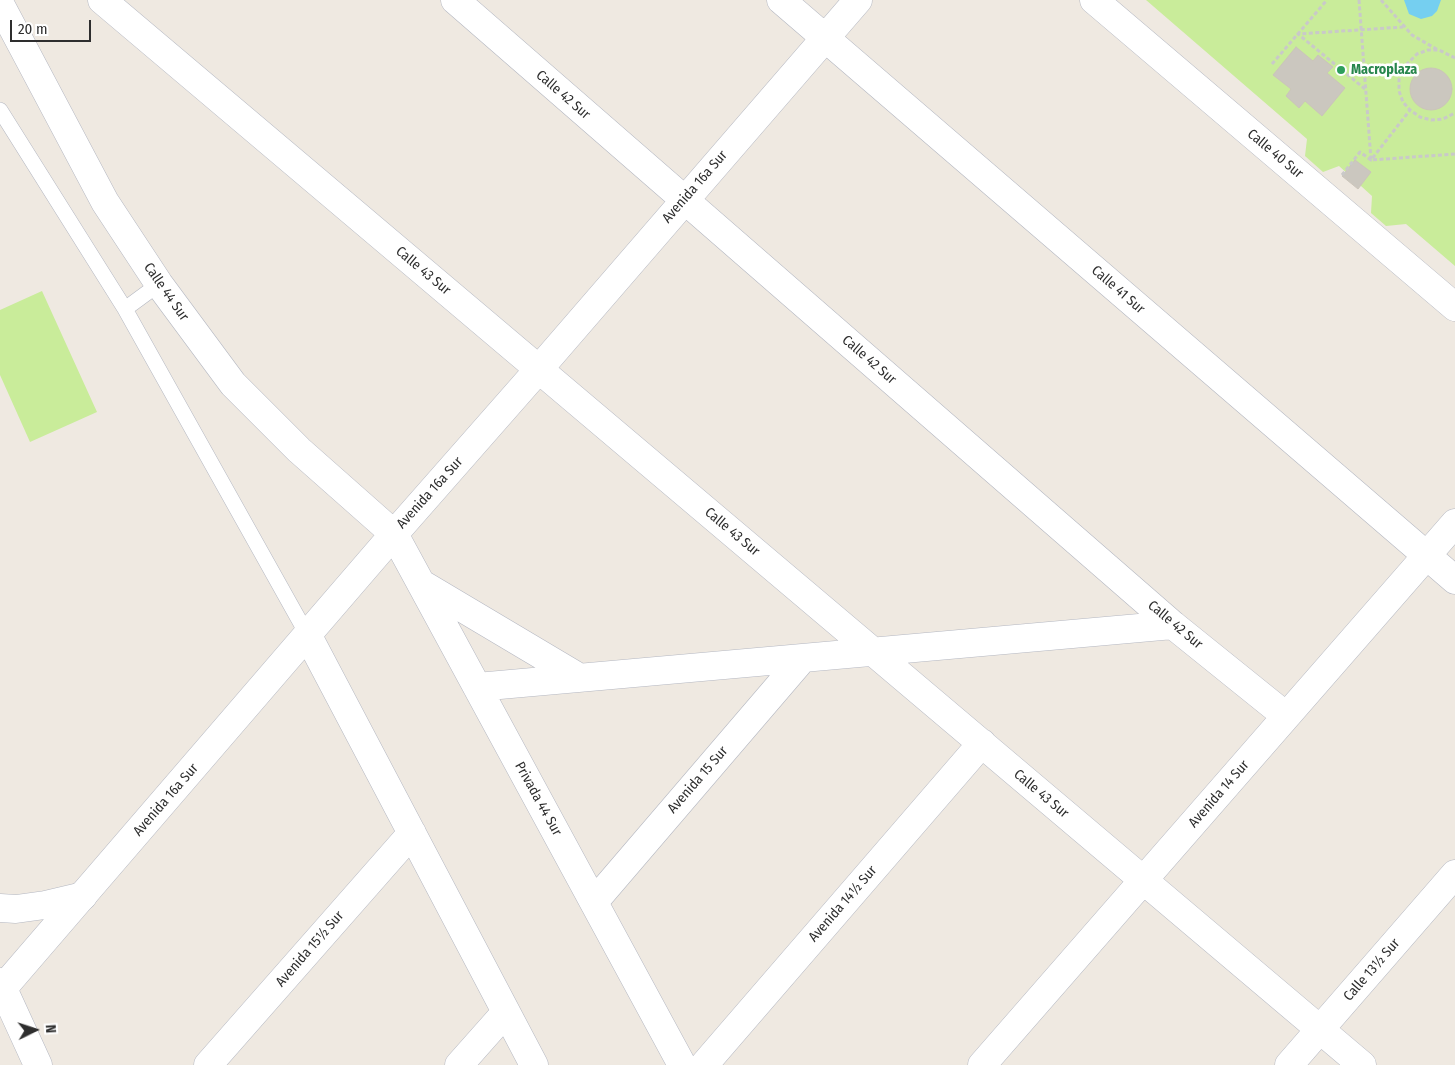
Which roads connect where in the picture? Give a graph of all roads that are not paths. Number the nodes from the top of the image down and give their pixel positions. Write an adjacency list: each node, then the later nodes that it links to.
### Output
1 (102, 0): 13 (street, Calle 43 Sur)
2 (454, 0): 9 (street, Calle 42 Sur)
3 (781, 0): 7 (street, Calle 41 Sur)
4 (858, 0): 7 (street, Avenida 16a Sur)
5 (1094, 0): 11 (street, Calle 40 Sur)
6 (0, 4): 10 (street, Calle 44 Sur)
7 (826, 38): 9 (street, Avenida 16a Sur); 16 (street, Calle 41 Sur)
8 (0, 110): 12 (lane)
9 (684, 200): 13 (street, Avenida 16a Sur); 19 (street, Calle 42 Sur)
10 (159, 284): 12 (lane); 15 (street, Calle 44 Sur)
11 (1455, 307)
12 (125, 309): 20 (lane)
13 (539, 370): 15 (street, Avenida 16a Sur); 21 (street, Calle 43 Sur)
14 (1455, 523): 16 (street, Avenida 14 Sur)
15 (394, 534): 18 (street, Privada 44 Sur); 20 (street, Avenida 16a Sur)
16 (1427, 555): 17 (street, Calle 41 Sur); 25 (street, Avenida 14 Sur)
17 (1455, 580)
18 (421, 584): 23 (street); 24 (street, Privada 44 Sur)
19 (1173, 625): 21 (street); 25 (street, Calle 42 Sur)
20 (308, 636): 27 (street); 30 (street, Avenida 16a Sur)
21 (874, 651): 22 (street); 26 (street, Calle 43 Sur)
22 (803, 658): 23 (street); 31 (street, Avenida 15 Sur)
23 (580, 678): 24 (street)
24 (477, 687): 31 (street, Privada 44 Sur)
25 (1286, 716): 29 (street, Avenida 14 Sur)
26 (982, 743): 29 (street, Calle 43 Sur); 41 (street, Avenida 14½ Sur)
27 (412, 833): 34 (street); 37 (street, Avenida 15½ Sur)
28 (1455, 874): 35 (street, Calle 13½ Sur)
29 (1143, 880): 35 (street, Calle 43 Sur); 42 (street, Avenida 14 Sur)
30 (84, 896): 32 (street); 33 (street, Avenida 16a Sur)
31 (594, 902): 40 (street, Privada 44 Sur)
32 (0, 908)
33 (2, 985): 36 (street)
34 (506, 1012): 38 (street); 39 (street)
35 (1320, 1029): 43 (street, Calle 13½ Sur); 44 (street, Calle 43 Sur)
36 (38, 1065)
37 (208, 1065)
38 (460, 1065)
39 (534, 1065)
40 (682, 1065)
41 (704, 1065)
42 (982, 1065)
43 (1289, 1065)
44 (1362, 1065)

